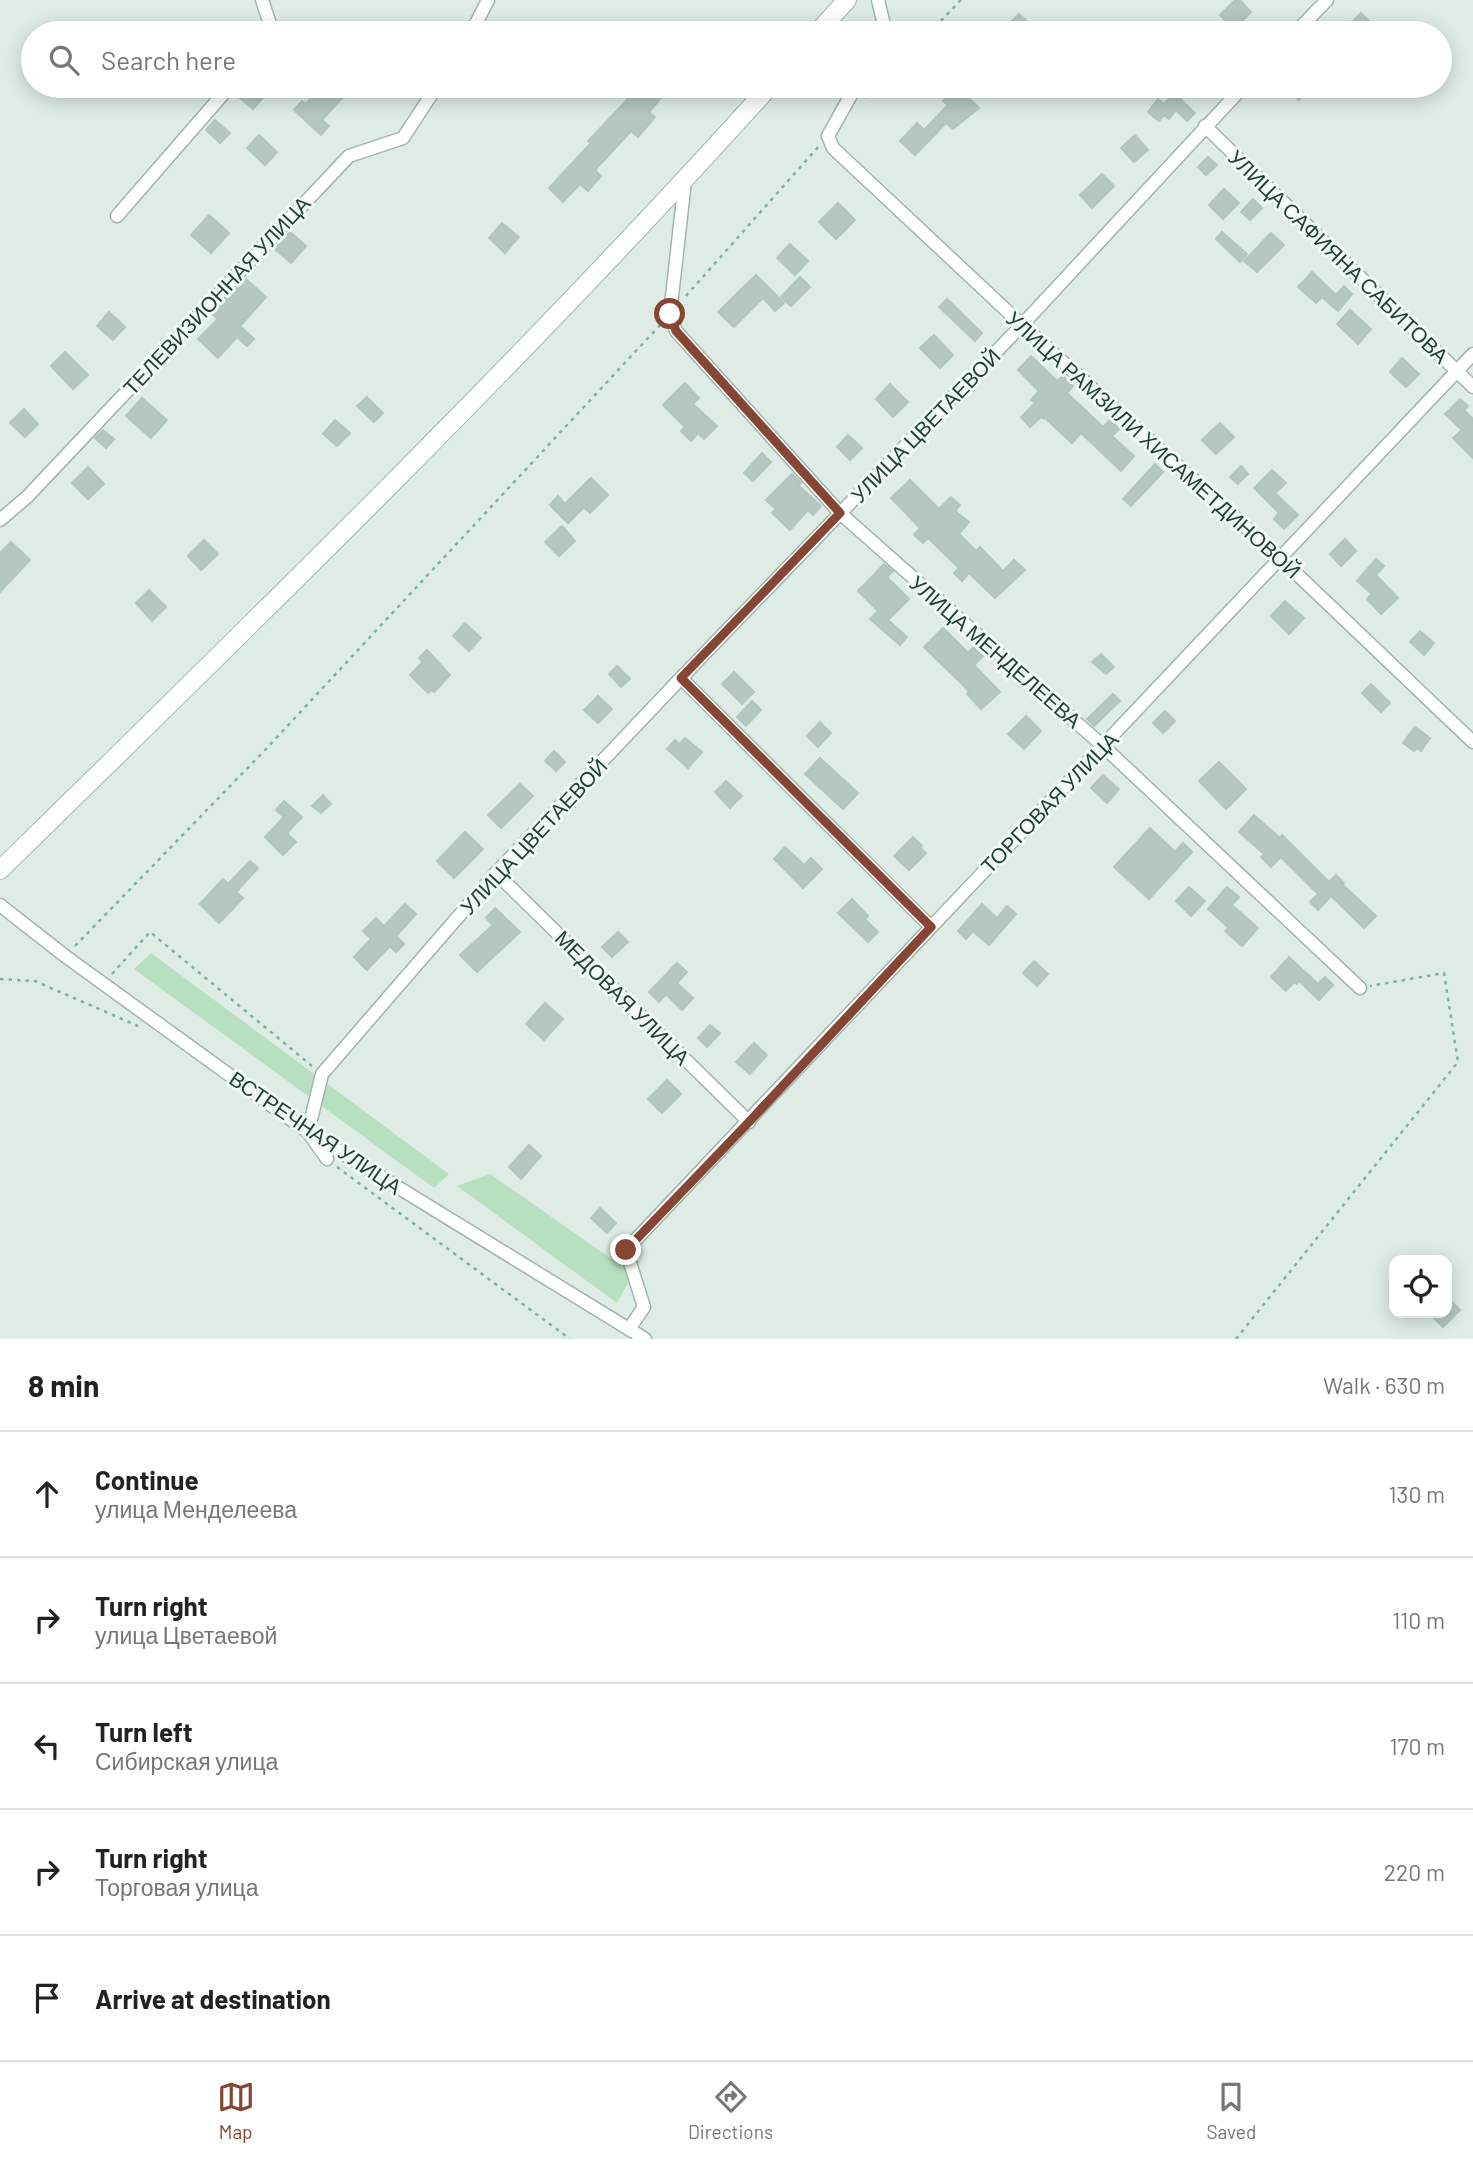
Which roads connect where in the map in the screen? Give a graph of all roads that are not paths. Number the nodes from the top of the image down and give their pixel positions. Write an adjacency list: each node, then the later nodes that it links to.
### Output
1 (262, 0): 6 (street)
2 (488, 0): 7 (street)
3 (847, 0): 8 (street)
4 (878, 0): 9 (street)
5 (1327, 0): 10 (street)
6 (269, 21)
7 (477, 21)
8 (828, 21)
9 (883, 21)
10 (1307, 21)
11 (220, 98): 18 (street)
12 (429, 98): 24 (street, ТЕЛЕВИЗИОННАЯ УЛИЦА)
13 (759, 98): 17 (street)
14 (850, 98): 19 (street, УЛИЦА РАМЗИЛИ ХИСАМЕТДИНОВОЙ)
15 (1232, 98): 16 (street, УЛИЦА ЦВЕТАЕВОЙ)
16 (1205, 126): 19 (street, УЛИЦА ЦВЕТАЕВОЙ); 21 (street, УЛИЦА САФИЯНА САБИТОВА)
17 (685, 181): 23 (street, УЛИЦА МЕНДЕЛЕЕВА); 29 (street)
18 (117, 216)
19 (1022, 325): 23 (street, УЛИЦА ЦВЕТАЕВОЙ); 25 (street, УЛИЦА РАМЗИЛИ ХИСАМЕТДИНОВОЙ)
20 (1473, 354): 21 (street, ТОРГОВАЯ УЛИЦА)
21 (1457, 371): 22 (street, УЛИЦА САФИЯНА САБИТОВА); 25 (street, ТОРГОВАЯ УЛИЦА)
22 (1473, 387)
23 (840, 513): 26 (street, УЛИЦА ЦВЕТАЕВОЙ); 28 (street, УЛИЦА МЕНДЕЛЕЕВА)
24 (0, 520)
25 (1280, 558): 27 (street, УЛИЦА РАМЗИЛИ ХИСАМЕТДИНОВОЙ); 28 (street, ТОРГОВАЯ УЛИЦА)
26 (681, 678): 30 (street, УЛИЦА ЦВЕТАЕВОЙ); 32 (street)
27 (1473, 742)
28 (1103, 746): 32 (street, ТОРГОВАЯ УЛИЦА); 33 (street, УЛИЦА МЕНДЕЛЕЕВА)
29 (0, 870)
30 (496, 873): 34 (street, МЕДОВАЯ УЛИЦА); 35 (street, УЛИЦА ЦВЕТАЕВОЙ)
31 (0, 905): 35 (street, ВСТРЕЧНАЯ УЛИЦА)
32 (931, 927): 34 (street, ТОРГОВАЯ УЛИЦА)
33 (1360, 988)
34 (749, 1122): 37 (street, ТОРГОВАЯ УЛИЦА)
35 (308, 1132): 36 (street); 37 (street, ВСТРЕЧНАЯ УЛИЦА)
36 (327, 1159)
37 (629, 1329): 38 (street, ВСТРЕЧНАЯ УЛИЦА)
38 (645, 1339)

